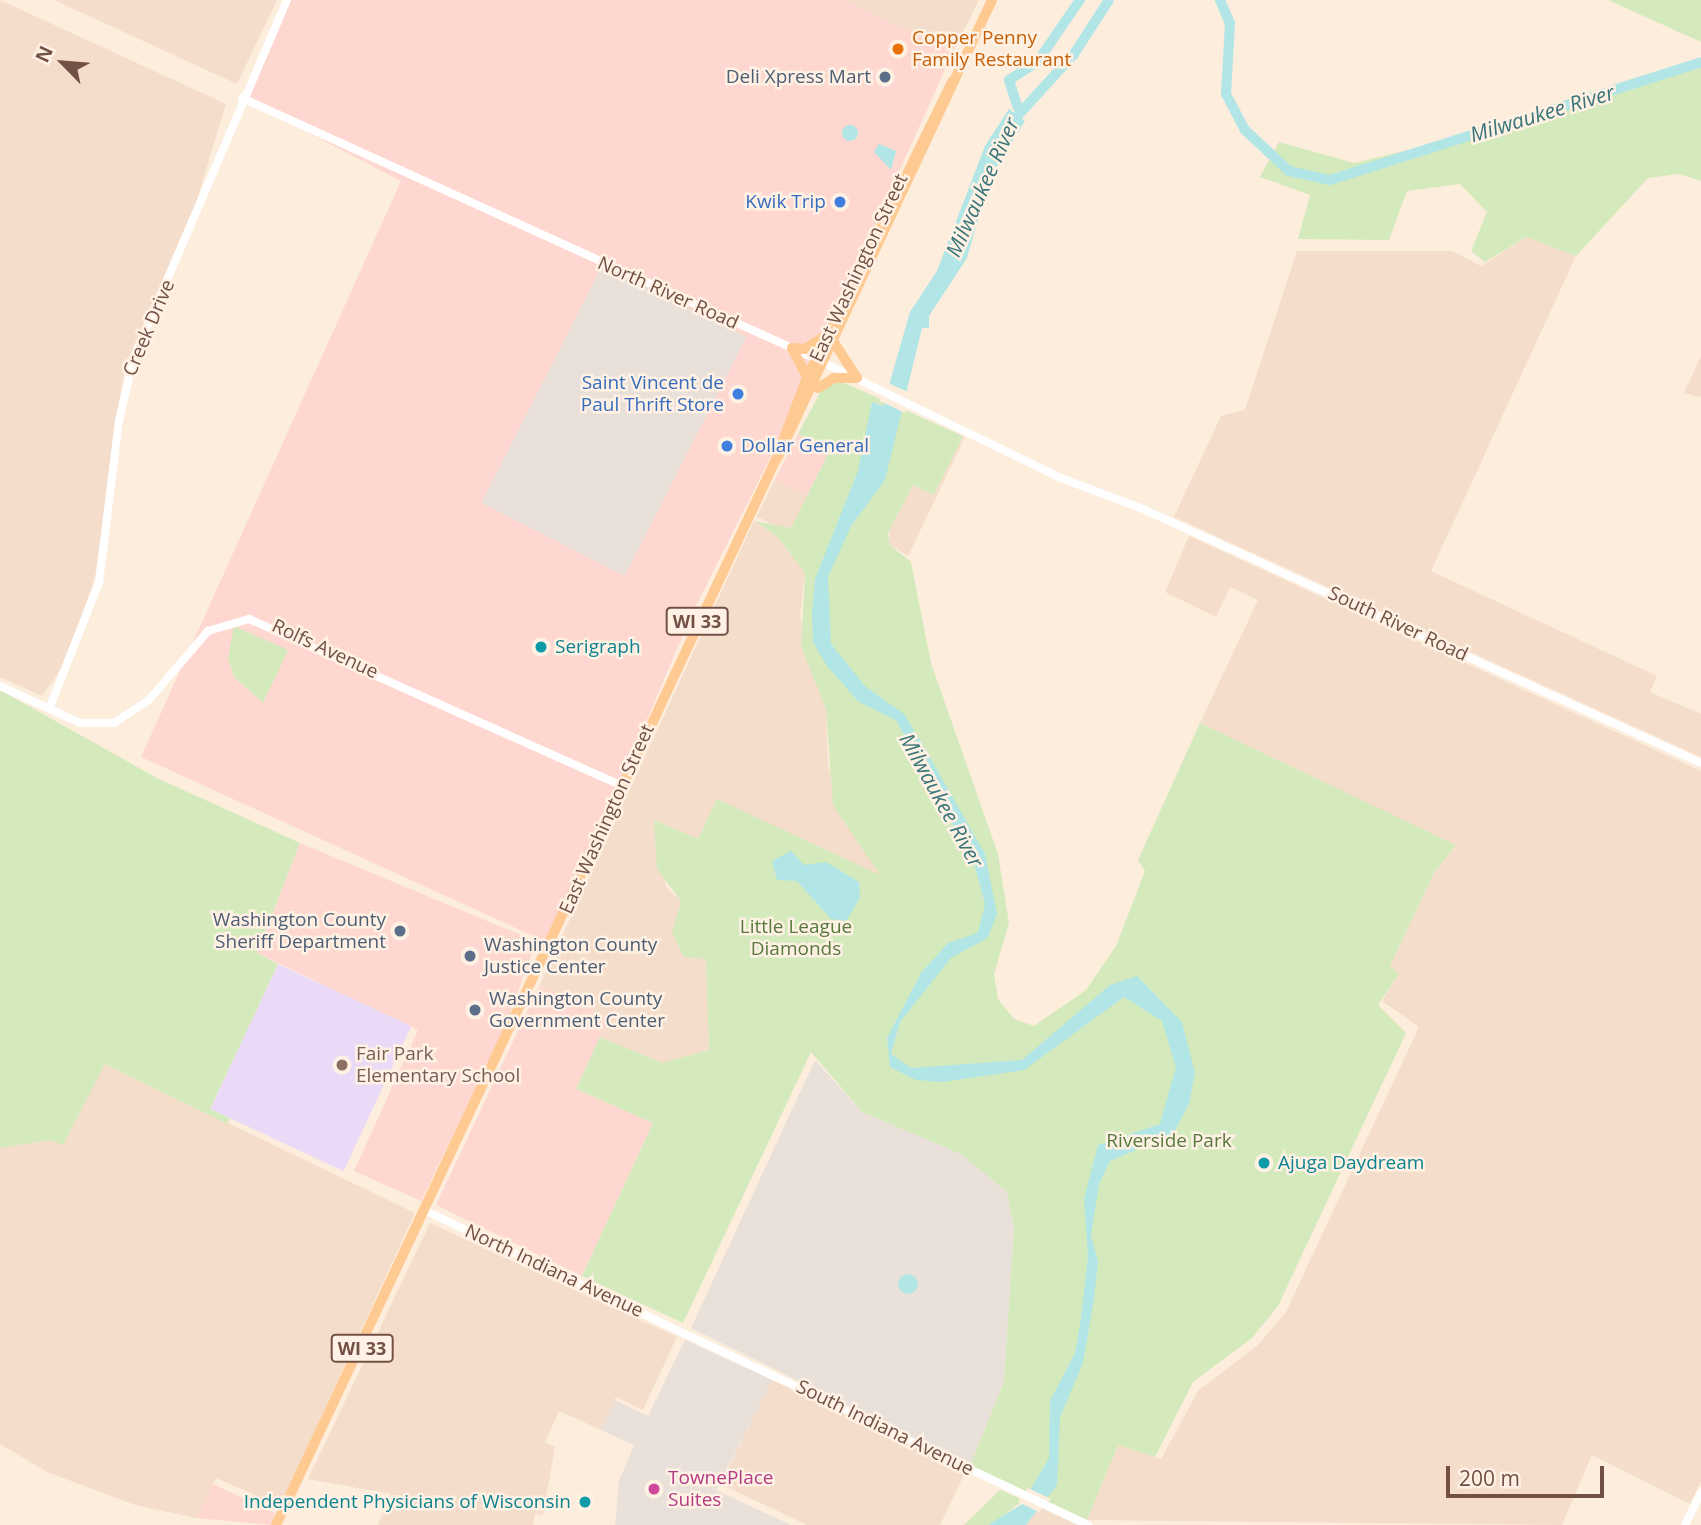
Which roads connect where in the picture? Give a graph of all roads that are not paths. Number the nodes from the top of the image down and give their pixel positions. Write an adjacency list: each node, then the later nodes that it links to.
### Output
1 (287, 0): 4 (street, Creek Drive)
2 (992, 0): 3 (main road, East Washington Street / WI 33)
3 (952, 82): 5 (main road, East Washington Street / WI 33); 6 (main road, East Washington Street / WI 33)
4 (242, 98): 7 (street, North River Road); 15 (street, Creek Drive)
5 (828, 334): 7 (main road); 8 (main road, East Washington Street / WI 33)
6 (835, 344): 8 (main road, East Washington Street / WI 33); 10 (main road)
7 (792, 348): 8 (street, North River Road); 9 (main road)
8 (821, 361): 9 (main road, East Washington Street / WI 33); 10 (street, North River Road); 11 (main road, East Washington Street / WI 33)
9 (807, 378): 12 (main road, East Washington Street / WI 33)
10 (857, 378): 11 (main road); 13 (street, North River Road)
11 (813, 392): 12 (main road, East Washington Street / WI 33)
12 (776, 459): 17 (main road, East Washington Street / WI 33)
13 (1092, 492): 16 (street, South River Road)
14 (0, 686): 15 (street, Rolfs Avenue)
15 (49, 709): 17 (street, Rolfs Avenue)
16 (1701, 763)
17 (623, 786): 18 (main road, East Washington Street / WI 33)
18 (426, 1211): 19 (street, North Indiana Avenue); 20 (main road, East Washington Street / WI 33)
19 (682, 1332): 24 (street, South Indiana Avenue)
20 (298, 1485): 22 (main road, East Washington Street / WI 33); 23 (main road, East Washington Street / WI 33)
21 (1701, 1492): 25 (street)
22 (276, 1525)
23 (283, 1525)
24 (1088, 1525)
25 (1685, 1525)

